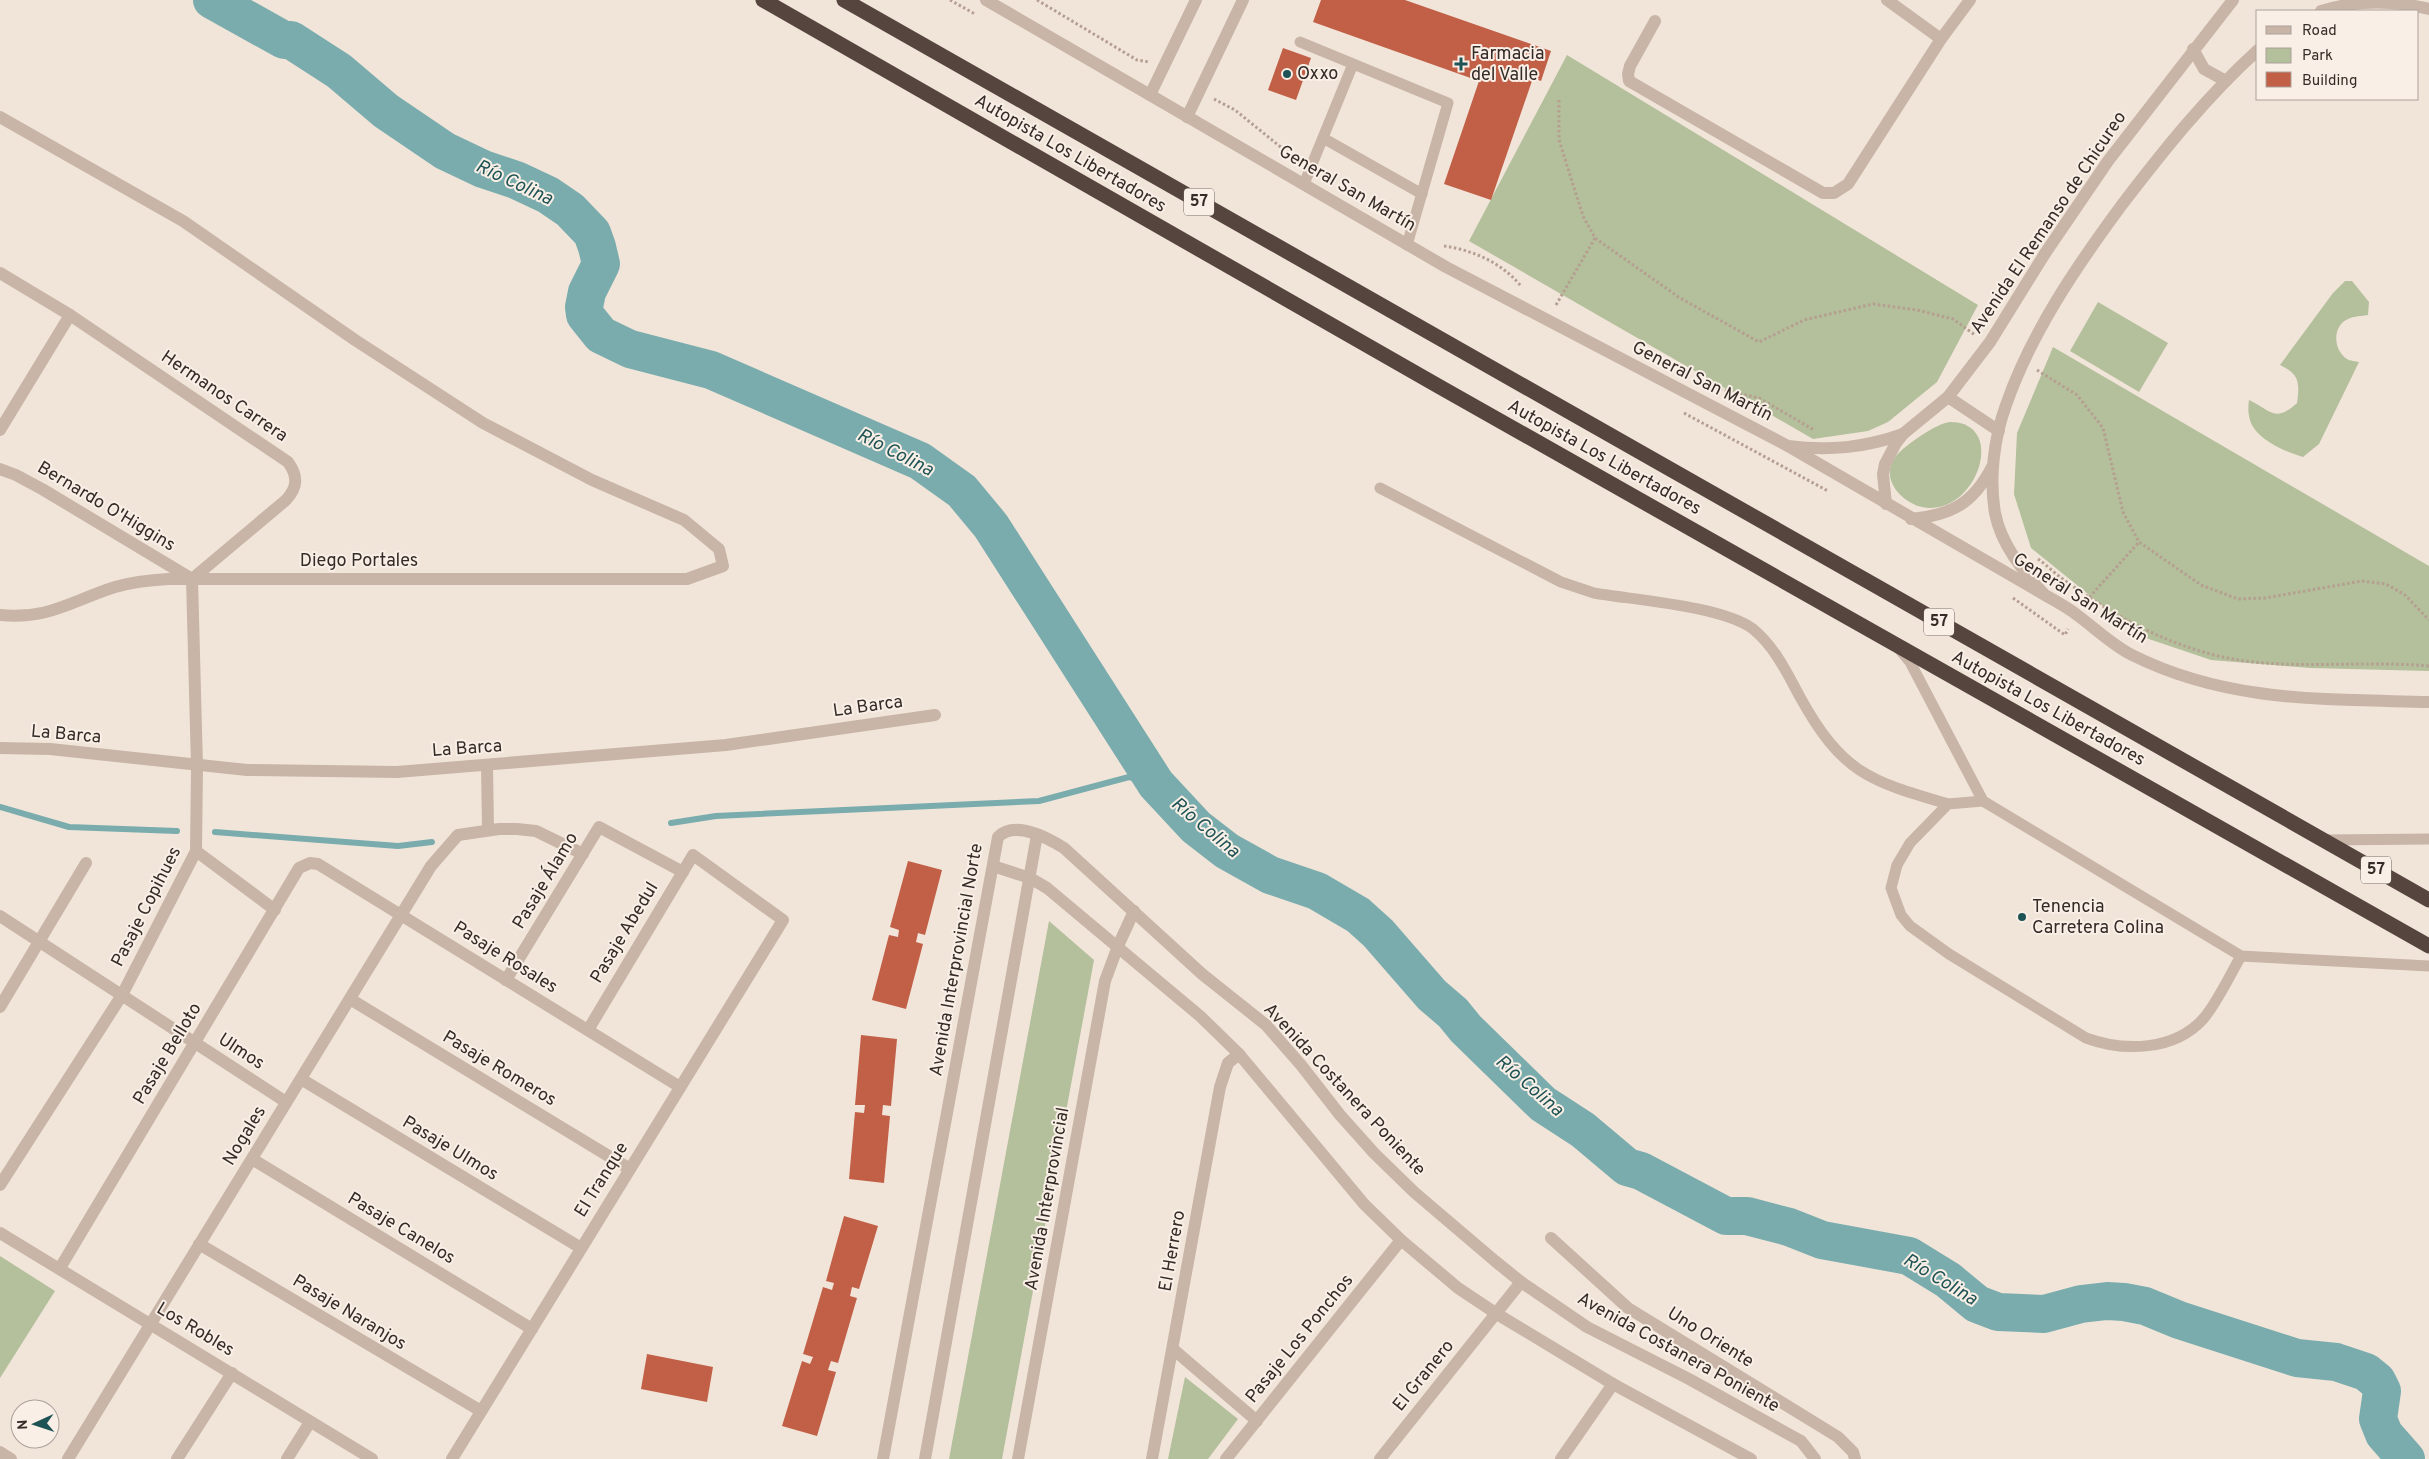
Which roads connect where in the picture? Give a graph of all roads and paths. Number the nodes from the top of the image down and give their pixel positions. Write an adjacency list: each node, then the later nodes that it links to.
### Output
1 (763, 0): 58 (highway, Autopista Los Libertadores / 57)
2 (844, 0): 70 (highway, Autopista Los Libertadores / 57)
3 (986, 0): 21 (street, General San Martín)
4 (1037, 0): 18 (path)
5 (1196, 0): 18 (street)
6 (1243, 0): 20 (street)
7 (1887, 0): 13 (street)
8 (1970, 0): 13 (street)
9 (2234, 0): 15 (street, Avenida El Remanso de Chicureo)
10 (2423, 5): 11 (street)
11 (2324, 10)
12 (1655, 22): 13 (street)
13 (1940, 39)
14 (1300, 42): 17 (lane)
15 (2193, 49): 19 (street); 39 (street, Avenida El Remanso de Chicureo)
16 (2256, 52): 19 (street)
17 (1353, 64): 25 (lane); 28 (lane)
18 (1164, 65): 21 (street)
19 (2226, 81): 37 (street)
20 (1202, 86): 24 (street); 26 (path)
21 (1150, 95): 24 (street, General San Martín)
22 (1559, 100): 29 (path)
23 (0, 117): 52 (street, Diego Portales)
24 (1187, 117): 27 (street, General San Martín)
25 (1322, 138): 26 (lane); 28 (lane)
26 (1309, 170): 27 (lane)
27 (1304, 184): 31 (street, General San Martín)
28 (1422, 194): 31 (lane)
29 (1595, 238): 34 (path); 36 (path)
30 (1437, 244): 33 (path)
31 (1407, 245): 44 (street, General San Martín)
32 (0, 273): 35 (street, Hermanos Carrera)
33 (1527, 294)
34 (1547, 304)
35 (70, 315): 40 (street); 52 (street, Hermanos Carrera)
36 (1972, 344)
37 (2023, 361): 41 (street); 50 (path)
38 (1711, 387): 42 (path)
39 (1948, 398): 41 (street); 43 (street, Avenida El Remanso de Chicureo)
40 (0, 430)
41 (1998, 431): 45 (street)
42 (1822, 432)
43 (1903, 434): 44 (street, Avenida El Remanso de Chicureo); 48 (street, Avenida El Remanso de Chicureo)
44 (1788, 446): 48 (street, General San Martín)
45 (1993, 464): 49 (street); 53 (street)
46 (0, 469): 52 (street, Bernardo O'Higgins)
47 (1380, 488): 66 (lane)
48 (1886, 504): 49 (street, General San Martín)
49 (1911, 519): 53 (street, General San Martín)
50 (2139, 542): 54 (path); 57 (path)
51 (2032, 555): 54 (path)
52 (192, 579): 56 (street, Diego Portales); 64 (street, Pasaje Copihues)
53 (2045, 595): 55 (street, General San Martín)
54 (2090, 596): 55 (path); 59 (path)
55 (2075, 613): 60 (street, General San Martín)
56 (0, 615)
57 (2429, 620)
58 (1894, 643): 65 (lane); 86 (highway, Autopista Los Libertadores / 57)
59 (2429, 666)
60 (2429, 702)
61 (935, 714): 63 (street, La Barca)
62 (0, 748): 64 (street, La Barca)
63 (487, 765): 64 (street, La Barca); 67 (street)
64 (197, 766): 71 (street, Pasaje Copihues)
65 (1983, 801): 66 (lane); 87 (lane)
66 (1948, 804): 87 (lane)
67 (488, 830): 72 (street); 81 (street, Nogales)
68 (1038, 836): 75 (street, Avenida Interprovincial Norte); 77 (street); 80 (street, Avenida Costanera Poniente)
69 (2429, 839): 70 (lane)
70 (2324, 840): 78 (highway, Autopista Los Libertadores / 57)
71 (196, 851): 79 (street); 90 (street, Pasaje Copihues)
72 (583, 854): 76 (street, Pasaje Álamo); 89 (street, Pasaje Álamo)
73 (86, 863): 84 (street)
74 (310, 863): 79 (street, Pasaje Belloto); 81 (street, Pasaje Rosales)
75 (992, 866): 77 (street); 125 (street, Avenida Interprovincial Norte)
76 (683, 872): 83 (street, Pasaje Abedul); 93 (street, Pasaje Abedul)
77 (1030, 878): 85 (street); 126 (street)
78 (2429, 900)
79 (275, 910): 94 (street, Pasaje Belloto)
80 (1134, 912): 85 (street, Avenida Interprovincial); 108 (street, Avenida Costanera Poniente)
81 (401, 915): 89 (street, Pasaje Rosales); 91 (street, Nogales)
82 (0, 916): 84 (street, Ulmos)
83 (783, 920): 97 (street, El Tranque)
84 (39, 941): 90 (street, Ulmos); 92 (street)
85 (1118, 946): 95 (street); 127 (street, Avenida Interprovincial)
86 (2429, 946)
87 (2241, 956): 88 (lane)
88 (2429, 966)
89 (506, 980): 93 (street, Pasaje Rosales)
90 (122, 995): 94 (street, Ulmos); 101 (street, Pasaje Copihues)
91 (350, 999): 96 (street, Nogales); 100 (street, Pasaje Romeros)
92 (0, 1007)
93 (588, 1030): 97 (street, Pasaje Rosales)
94 (196, 1043): 98 (street, Ulmos); 107 (street, Pasaje Belloto)
95 (1239, 1054): 104 (street); 112 (street, El Herrero)
96 (301, 1079): 98 (street, Nogales); 106 (street, Pasaje Ulmos)
97 (680, 1087): 100 (street, El Tranque)
98 (286, 1102): 99 (street, Nogales)
99 (252, 1159): 105 (street, Nogales); 111 (street, Pasaje Canelos)
100 (630, 1169): 106 (street, El Tranque)
101 (0, 1185)
102 (0, 1233): 107 (street, Los Robles)
103 (1550, 1238): 134 (street, Uno Oriente)
104 (1401, 1240): 109 (street); 116 (street, Pasaje Los Ponchos)
105 (199, 1244): 110 (street, Nogales); 115 (street, Pasaje Naranjos)
106 (581, 1248): 111 (street, El Tranque)
107 (60, 1268): 110 (street, Los Robles)
108 (1521, 1282): 109 (street, El Granero); 133 (street, Avenida Costanera Poniente)
109 (1497, 1314): 114 (street); 130 (street, El Granero)
110 (151, 1324): 113 (street, Los Robles); 120 (street, Nogales)
111 (532, 1329): 115 (street, El Tranque)
112 (1173, 1349): 116 (street); 128 (street, El Herrero)
113 (232, 1373): 117 (street, Los Robles); 121 (street)
114 (1613, 1384): 131 (street); 132 (street)
115 (481, 1411): 124 (street, El Tranque)
116 (1256, 1421): 129 (street, Pasaje Los Ponchos)
117 (310, 1422): 122 (street); 123 (street, Los Robles)
118 (0, 1452): 119 (street)
119 (11, 1459)
120 (68, 1459)
121 (176, 1459)
122 (287, 1459)
123 (372, 1459)
124 (452, 1459)
125 (883, 1459)
126 (925, 1459)
127 (1018, 1459)
128 (1152, 1459)
129 (1226, 1459)
130 (1380, 1459)
131 (1561, 1459)
132 (1751, 1459)
133 (1815, 1459)
134 (1855, 1459)

